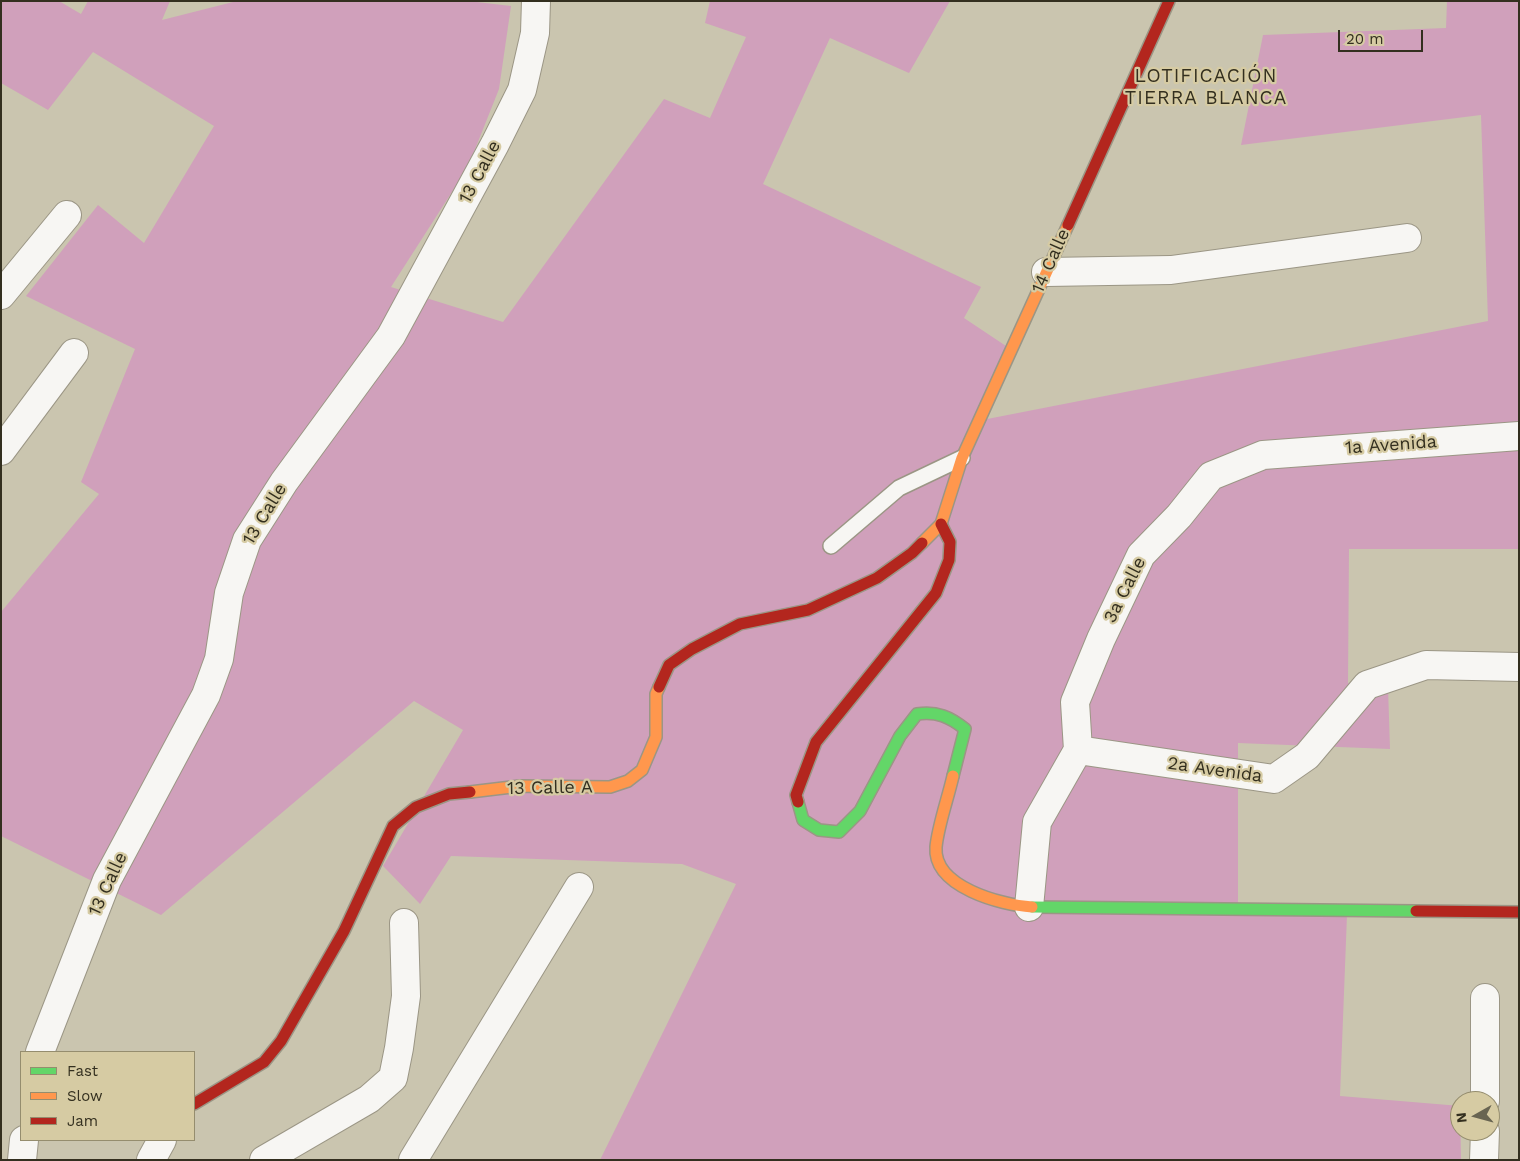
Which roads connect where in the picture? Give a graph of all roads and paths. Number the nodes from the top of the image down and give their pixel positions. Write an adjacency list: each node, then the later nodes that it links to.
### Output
1 (536, 1): 21 (street, 13 Calle)
2 (1169, 1): 5 (street, 14 Calle)
3 (67, 215): 6 (street)
4 (1408, 238): 5 (street)
5 (1046, 272): 11 (street, 14 Calle)
6 (1, 295)
7 (74, 353): 9 (street)
8 (1519, 436): 10 (street, 1a Avenida)
9 (1, 451)
10 (1263, 455): 15 (street, 3a Calle)
11 (962, 458): 12 (street, 14 Calle); 13 (lane)
12 (941, 524): 17 (street); 23 (street, 13 Calle A)
13 (831, 546)
14 (1519, 667): 15 (street, 2a Avenida)
15 (1078, 750): 17 (street)
16 (580, 886): 30 (street)
17 (1029, 907): 18 (street)
18 (1519, 912)
19 (404, 923): 29 (street)
20 (1485, 998): 22 (street)
21 (40, 1051)
22 (1485, 1091)
23 (195, 1103)
24 (24, 1141): 27 (street)
25 (162, 1141): 28 (street)
26 (1485, 1141): 31 (street)
27 (22, 1160)
28 (152, 1160)
29 (264, 1160)
30 (412, 1160)
31 (1484, 1160)

